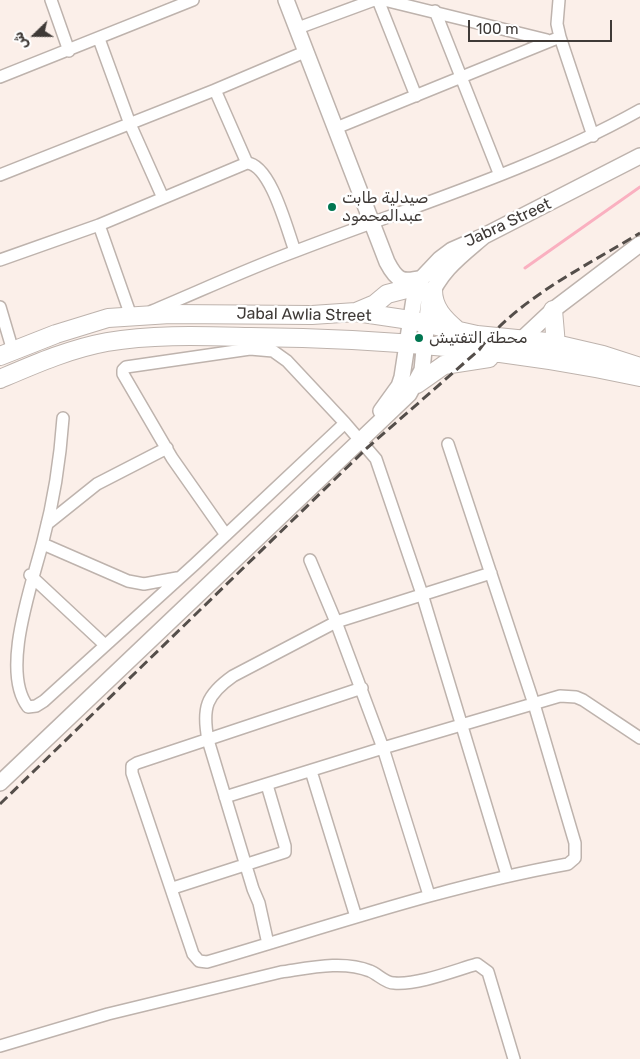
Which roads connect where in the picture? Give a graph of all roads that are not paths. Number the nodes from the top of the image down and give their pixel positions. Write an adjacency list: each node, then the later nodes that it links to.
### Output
1 (51, 0): 13 (street)
2 (191, 0): 11 (street)
3 (286, 0): 9 (street)
4 (374, 0): 9 (street)
5 (378, 0): 18 (street)
6 (384, 0): 8 (street)
7 (559, 0): 10 (street)
8 (435, 11): 12 (street); 16 (street)
9 (298, 28): 14 (street)
10 (560, 36): 12 (street); 22 (street)
11 (99, 39): 13 (street); 20 (street)
12 (548, 40): 16 (street)
13 (69, 51): 15 (street)
14 (307, 51): 17 (street); 21 (street)
15 (0, 77)
16 (460, 77): 18 (street); 25 (street)
17 (215, 90): 20 (street); 24 (street)
18 (416, 96): 21 (street)
19 (640, 110): 22 (street)
20 (130, 124): 26 (street); 27 (street)
21 (336, 128): 28 (street)
22 (593, 136): 25 (street)
23 (640, 156): 33 (street, Jabra Street)
24 (247, 163): 27 (street); 31 (street)
25 (499, 173): 28 (street)
26 (0, 175)
27 (163, 198): 29 (street)
28 (370, 224): 31 (street); 33 (street)
29 (99, 225): 32 (street); 37 (street)
30 (640, 244): 35 (street)
31 (295, 251): 37 (street)
32 (0, 260)
33 (424, 285): 36 (main road); 38 (street); 39 (street); 40 (main road)
34 (0, 307): 45 (street)
35 (554, 310): 41 (street); 43 (main road)
36 (356, 312): 37 (main road, Jabal Awlia Street); 38 (main road, Jabal Awlia Street)
37 (135, 317): 45 (main road, Jabal Awlia Street)
38 (410, 320): 39 (main road, Jabal Awlia Street); 42 (street)
39 (428, 324): 40 (main road, Jabal Awlia Street); 44 (street)
40 (459, 332): 41 (main road, Jabal Awlia Street)
41 (522, 340): 43 (main road, Jabal Awlia Street)
42 (408, 344): 44 (main road, Jabal Awlia Street); 49 (main road, Jabal Awlia Street); 53 (street)
43 (556, 344): 47 (main road, Jabal Awlia Street)
44 (426, 346): 46 (main road, Jabal Awlia Street); 50 (street)
45 (7, 353)
46 (530, 357): 48 (main road, Jabal Awlia Street); 50 (main road)
47 (640, 367)
48 (640, 377)
49 (0, 378)
50 (417, 384): 53 (street)
51 (63, 418): 56 (street)
52 (345, 422): 53 (street); 55 (street); 57 (street)
53 (362, 438): 63 (street); 73 (street)
54 (448, 444): 60 (street)
55 (167, 448): 56 (street); 57 (street)
56 (48, 524): 58 (street)
57 (226, 535): 62 (street)
58 (43, 544): 61 (street); 62 (street)
59 (310, 560): 64 (street)
60 (491, 573): 63 (street); 67 (street)
61 (30, 575): 65 (street); 65 (street)
62 (180, 578): 65 (street)
63 (422, 594): 64 (street); 68 (street)
64 (336, 622): 66 (street); 70 (street)
65 (105, 645)
66 (362, 688): 70 (street); 71 (street)
67 (534, 704): 68 (street); 69 (street); 77 (street)
68 (460, 724): 71 (street); 77 (street)
69 (640, 738)
70 (208, 740): 75 (street); 78 (street)
71 (383, 748): 72 (street); 79 (street)
72 (311, 770): 74 (street); 80 (street)
73 (0, 783)
74 (267, 785): 75 (street); 76 (street)
75 (225, 797): 76 (street)
76 (245, 864): 78 (street); 81 (street)
77 (507, 875): 79 (street)
78 (173, 888): 81 (street)
79 (429, 895): 80 (street)
80 (356, 917): 81 (street)
81 (268, 944)
82 (0, 1046): 83 (street)
83 (514, 1059)

